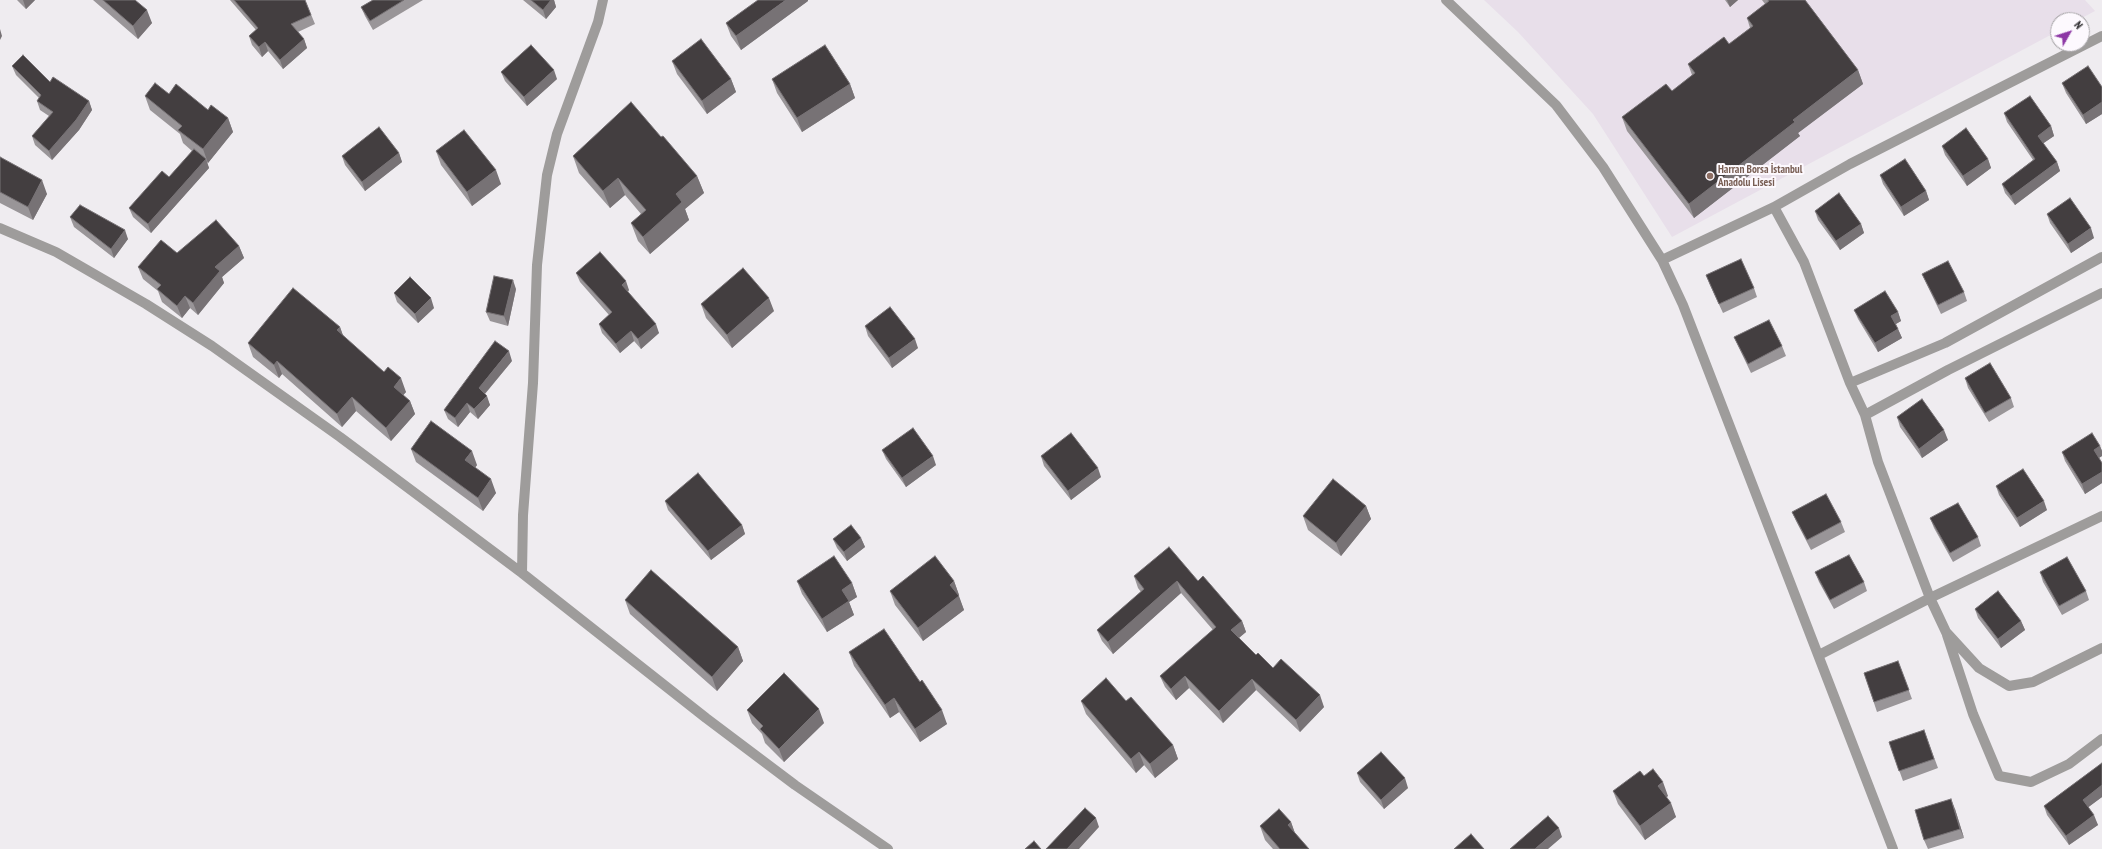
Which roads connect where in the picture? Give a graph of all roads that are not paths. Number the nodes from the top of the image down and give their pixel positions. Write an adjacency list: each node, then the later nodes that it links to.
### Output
1 (603, 0): 12 (street)
2 (1446, 0): 7 (street)
3 (2102, 36): 4 (street)
4 (1774, 207): 7 (street); 9 (street)
5 (0, 228): 12 (street)
6 (2102, 257): 9 (street)
7 (1662, 260): 16 (street)
8 (2102, 293): 10 (street)
9 (1850, 383): 10 (street)
10 (1865, 415): 13 (street)
11 (2102, 516): 13 (street)
12 (522, 573): 18 (street)
13 (1930, 598): 14 (street); 16 (street)
14 (1946, 632): 15 (street); 17 (street)
15 (2102, 648)
16 (1819, 655): 19 (street)
17 (2102, 738)
18 (888, 849)
19 (1893, 849)

